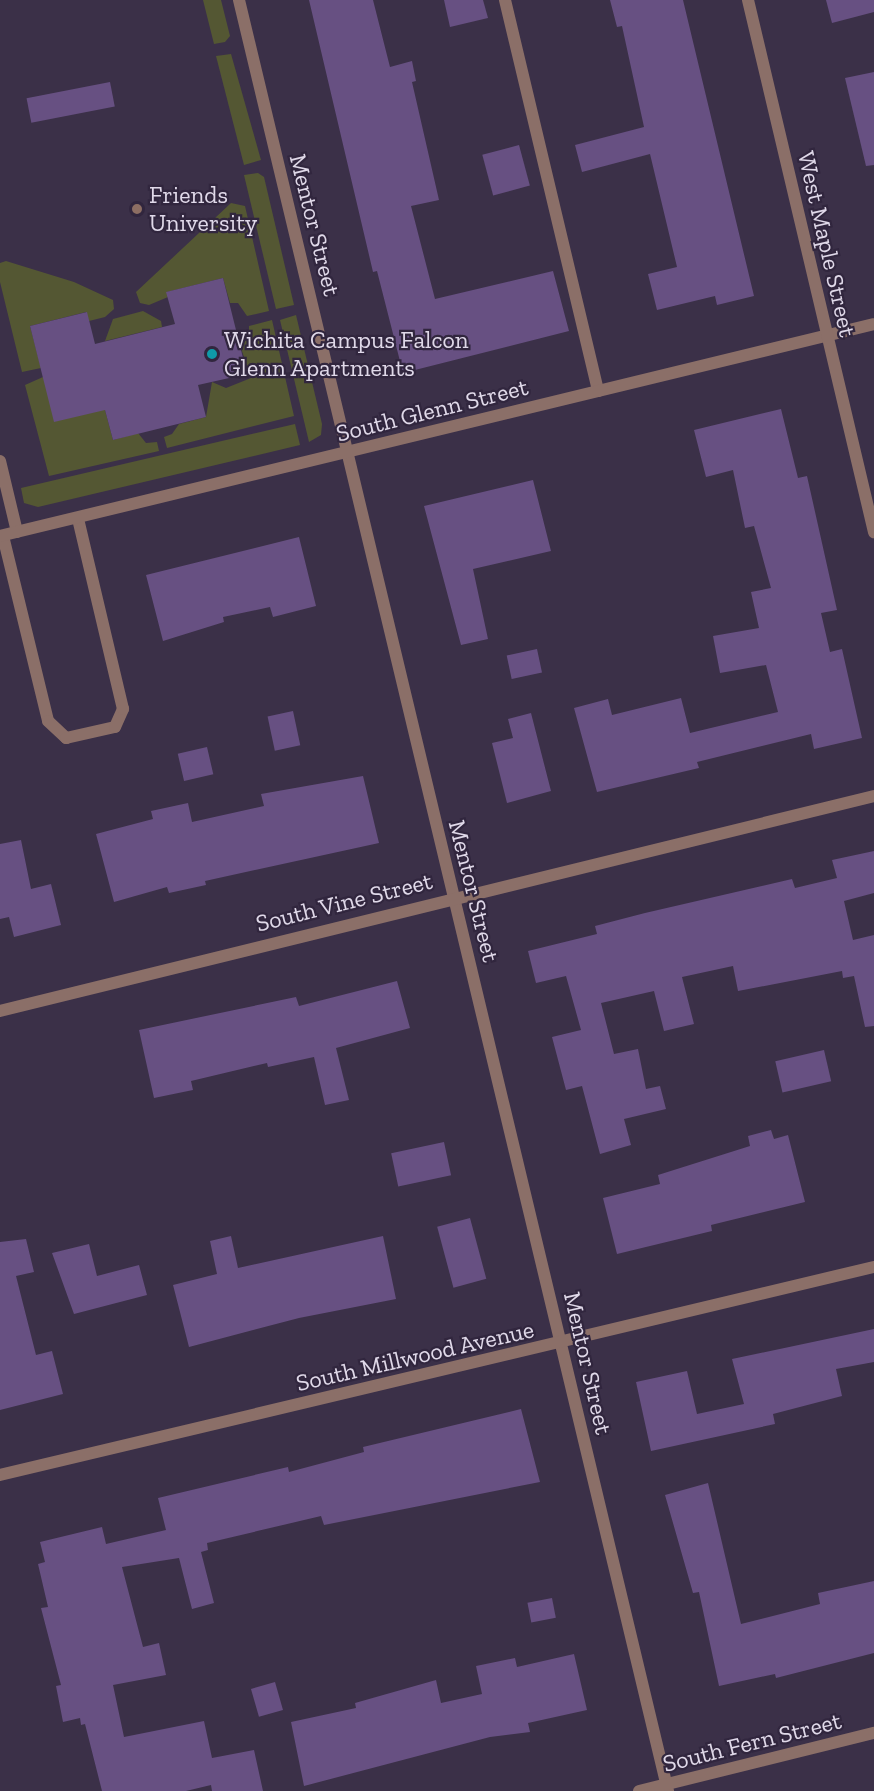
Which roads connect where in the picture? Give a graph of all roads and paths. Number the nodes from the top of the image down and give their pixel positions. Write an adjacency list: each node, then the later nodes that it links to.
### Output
1 (239, 0): 7 (street, Mentor Street)
2 (504, 0): 6 (street)
3 (748, 0): 5 (street, West Maple Street)
4 (874, 324): 5 (street, South Glenn Street)
5 (827, 335): 6 (street, South Glenn Street); 11 (street, West Maple Street)
6 (598, 391): 7 (street, South Glenn Street)
7 (349, 453): 9 (street, South Glenn Street); 14 (street, Mentor Street)
8 (0, 461): 10 (street)
9 (78, 518): 10 (street, South Glenn Street); 12 (street)
10 (17, 532): 12 (street, South Glenn Street)
11 (874, 532)
12 (2, 536)
13 (874, 796): 14 (street, South Vine Street)
14 (454, 896): 15 (street, South Vine Street); 17 (street, Mentor Street)
15 (0, 1011)
16 (874, 1268): 17 (street, South Millwood Avenue)
17 (561, 1343): 18 (street, South Millwood Avenue); 20 (street, Mentor Street)
18 (0, 1475)
19 (874, 1733): 20 (street, South Fern Street)
20 (667, 1788): 21 (street, South Fern Street)
21 (639, 1791)

